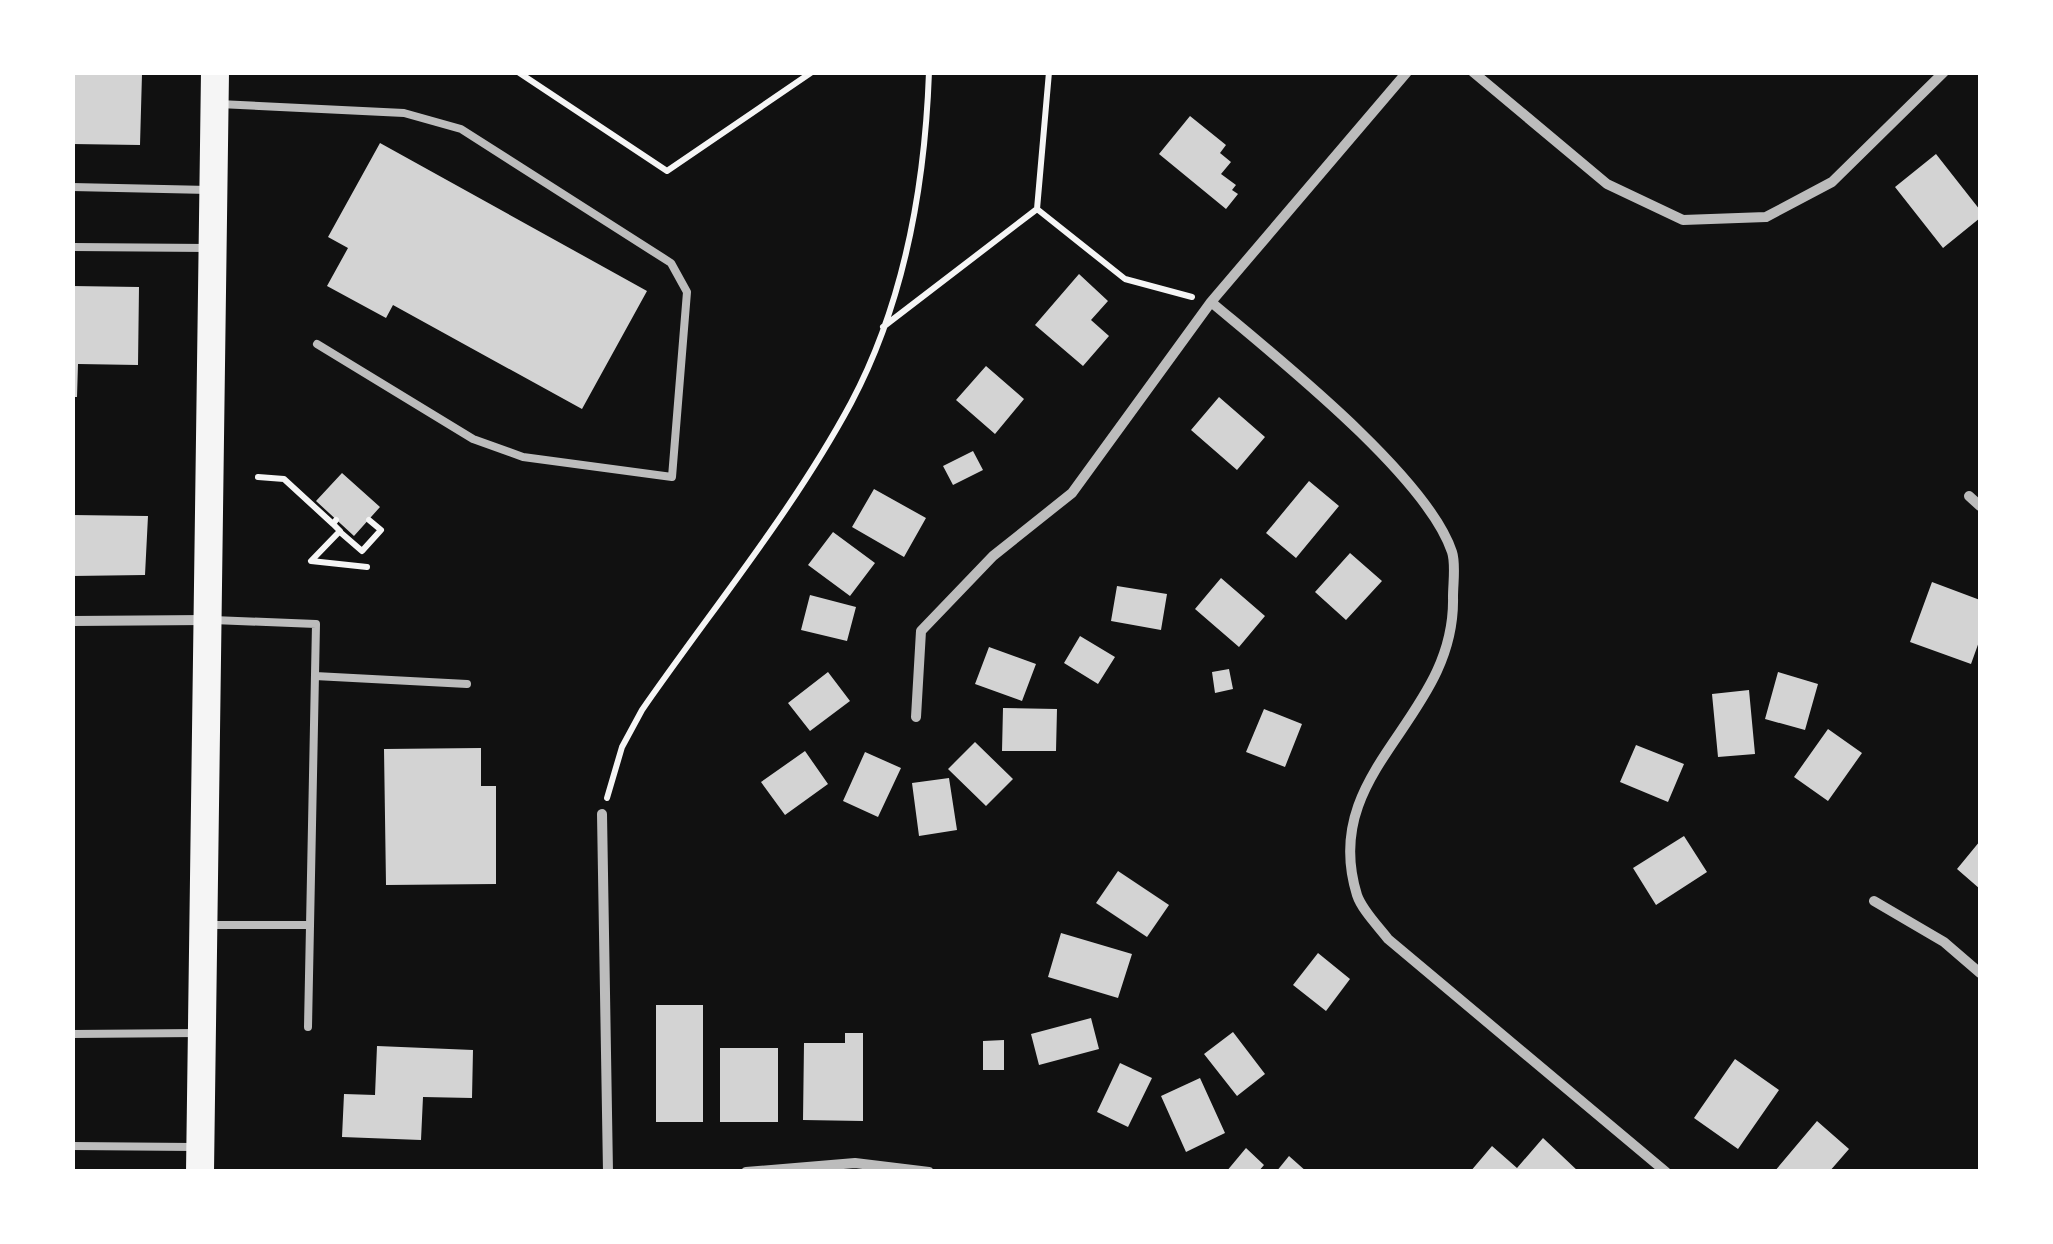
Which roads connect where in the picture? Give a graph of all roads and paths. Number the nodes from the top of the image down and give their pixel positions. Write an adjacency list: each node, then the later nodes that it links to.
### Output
1 (215, 72): 9 (highway)
2 (518, 72): 3 (path)
3 (812, 72)
4 (930, 72): 16 (path)
5 (1049, 72): 12 (path)
6 (1407, 72): 15 (street)
7 (1474, 72): 8 (street)
8 (1944, 72)
9 (215, 104): 11 (highway); 17 (lane)
10 (72, 186): 11 (lane)
11 (214, 190): 14 (highway)
12 (1037, 209): 15 (path); 16 (path)
13 (72, 247): 14 (lane)
14 (212, 248): 24 (highway)
15 (1211, 302): 28 (street); 42 (street)
16 (882, 328): 29 (path)
17 (317, 344)
18 (258, 477): 22 (path)
19 (1969, 496): 20 (street)
20 (1980, 506)
21 (369, 520): 22 (path)
22 (340, 531): 23 (path)
23 (367, 567)
24 (208, 620): 25 (street); 26 (lane); 31 (highway)
25 (72, 621)
26 (315, 676): 27 (lane); 32 (lane)
27 (467, 684)
28 (916, 717)
29 (602, 814): 39 (street)
30 (1874, 901): 33 (street)
31 (204, 925): 32 (lane); 35 (highway)
32 (310, 925): 34 (lane)
33 (1980, 973)
34 (308, 1027)
35 (202, 1033): 36 (lane); 38 (highway)
36 (72, 1034)
37 (72, 1146): 38 (lane)
38 (200, 1159)
39 (608, 1172)
40 (746, 1172): 41 (street)
41 (929, 1172)
42 (1666, 1172)

